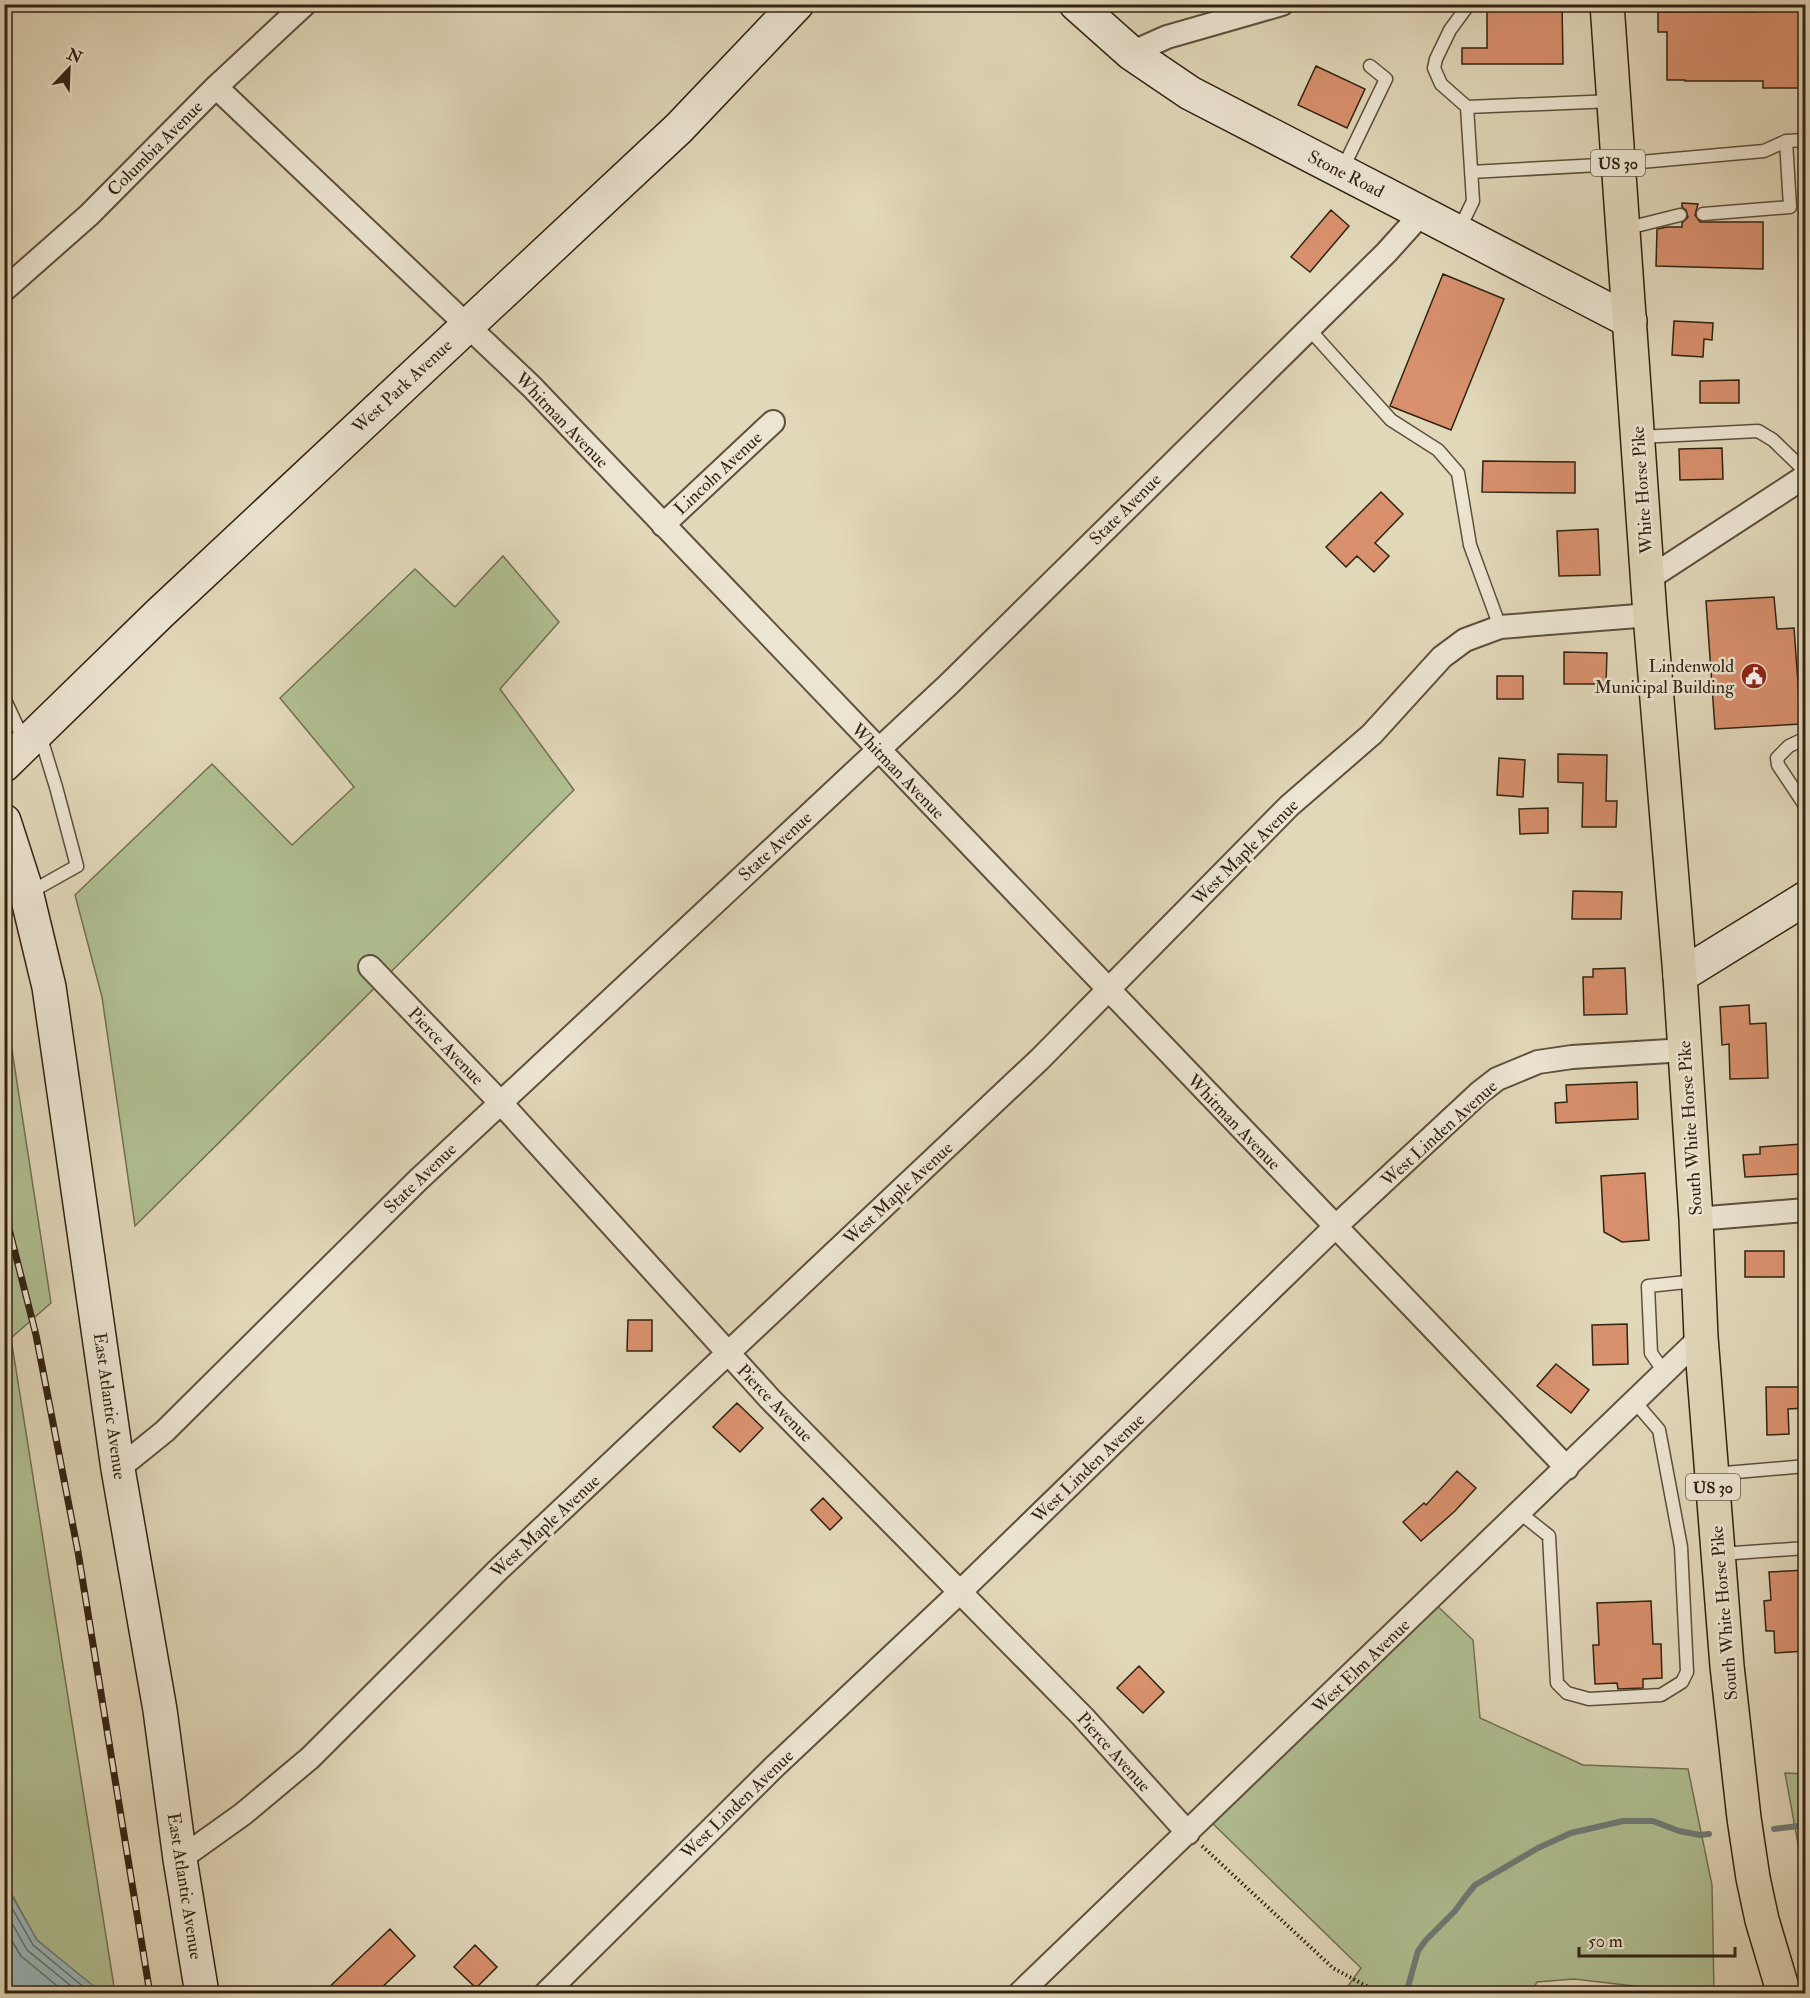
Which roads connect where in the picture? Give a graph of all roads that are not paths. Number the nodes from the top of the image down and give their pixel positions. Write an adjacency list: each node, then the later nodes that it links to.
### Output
1 (305, 4): 9 (street, Columbia Avenue)
2 (797, 4): 24 (street, West Park Avenue)
3 (1076, 4): 7 (street, Stone Road)
4 (1282, 4): 7 (street)
5 (1469, 4): 11 (lane)
6 (1607, 4): 10 (highway, White Horse Pike / US 30)
7 (1131, 53): 15 (street, Stone Road)
8 (1370, 66): 15 (lane)
9 (216, 87): 22 (street, Columbia Avenue); 24 (street, Whitman Avenue)
10 (1614, 101): 11 (lane); 14 (highway, White Horse Pike / US 30)
11 (1467, 107): 16 (lane)
12 (1806, 140): 13 (lane)
13 (1786, 141): 14 (lane); 18 (lane)
14 (1618, 164): 16 (lane); 20 (highway, White Horse Pike / US 30)
15 (1342, 171): 17 (street, Stone Road)
16 (1471, 172): 21 (lane)
17 (1422, 213): 21 (street, Stone Road); 25 (street, State Avenue)
18 (1704, 214)
19 (1680, 215): 20 (lane)
20 (1622, 229): 23 (highway, White Horse Pike / US 30)
21 (1459, 232): 23 (street, Stone Road)
22 (4, 290)
23 (1630, 321): 27 (highway, White Horse Pike / US 30)
24 (467, 325): 29 (street, Whitman Avenue); 35 (street, West Park Avenue)
25 (1309, 329): 32 (lane); 36 (street, State Avenue)
26 (773, 422): 29 (street, Lincoln Avenue)
27 (1638, 437): 28 (lane); 30 (highway, White Horse Pike / US 30)
28 (1806, 474): 30 (street)
29 (663, 525): 36 (street, Whitman Avenue)
30 (1648, 579): 31 (highway, White Horse Pike / US 30)
31 (1650, 615): 32 (street, West Maple Avenue); 42 (highway, White Horse Pike / US 30)
32 (1500, 627): 43 (street, West Maple Avenue)
33 (4, 698): 35 (lane)
34 (1806, 738): 37 (lane)
35 (23, 746): 39 (lane)
36 (878, 750): 43 (street, Whitman Avenue); 45 (street, State Avenue)
37 (1806, 807)
38 (4, 821): 39 (street, East Atlantic Avenue)
39 (26, 894): 56 (street, East Atlantic Avenue)
40 (1806, 898): 42 (street)
41 (370, 967): 45 (street, Pierce Avenue)
42 (1680, 976): 44 (highway, South White Horse Pike / US 30)
43 (1108, 990): 48 (street, Whitman Avenue); 51 (street, West Maple Avenue)
44 (1684, 1050): 47 (highway, South White Horse Pike / US 30); 48 (street, West Linden Avenue)
45 (500, 1102): 51 (street, Pierce Avenue); 56 (street, State Avenue)
46 (1806, 1210): 47 (street)
47 (1696, 1219): 49 (highway, South White Horse Pike / US 30)
48 (1335, 1227): 55 (street, Whitman Avenue); 61 (street, West Linden Avenue)
49 (1699, 1280): 50 (highway, South White Horse Pike / US 30); 52 (lane)
50 (1701, 1337): 52 (street, West Elm Avenue); 57 (highway, South White Horse Pike / US 30)
51 (729, 1354): 61 (street, Pierce Avenue); 63 (street, West Maple Avenue)
52 (1665, 1373): 53 (street, West Elm Avenue)
53 (1635, 1401): 55 (street, West Elm Avenue); 58 (lane)
54 (1806, 1466): 57 (lane)
55 (1567, 1468): 58 (street, West Elm Avenue)
56 (118, 1469): 63 (street, East Atlantic Avenue)
57 (1712, 1474): 60 (highway, South White Horse Pike / US 30)
58 (1520, 1513): 62 (street, West Elm Avenue)
59 (1806, 1548): 60 (lane)
60 (1718, 1554): 67 (highway, South White Horse Pike / US 30)
61 (960, 1592): 62 (street, Pierce Avenue); 65 (street, West Linden Avenue)
62 (1188, 1833): 66 (street, West Elm Avenue)
63 (180, 1859): 64 (street, East Atlantic Avenue)
64 (202, 1994)
65 (544, 1994)
66 (1019, 1994)
67 (1784, 1994)

